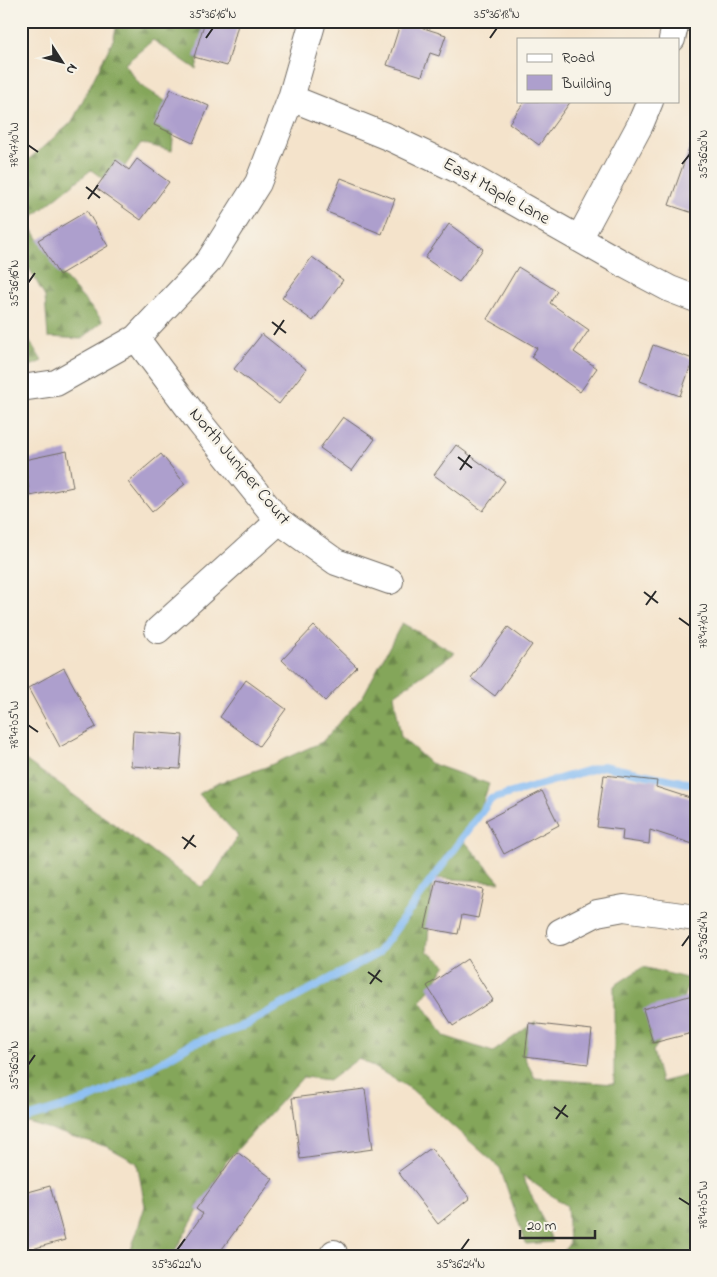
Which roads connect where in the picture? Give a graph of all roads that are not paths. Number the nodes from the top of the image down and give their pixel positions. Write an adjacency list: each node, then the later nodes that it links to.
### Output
1 (313, 21): 4 (street)
2 (676, 21): 3 (street)
3 (672, 38)
4 (291, 98): 6 (street, East Maple Lane); 8 (street)
5 (650, 102): 6 (street)
6 (579, 239): 7 (street, East Maple Lane)
7 (696, 299)
8 (136, 338): 9 (street); 10 (street, North Juniper Court)
9 (21, 388)
10 (279, 521): 11 (street, North Juniper Court); 12 (street)
11 (390, 581)
12 (158, 630)
13 (696, 918): 14 (street)
14 (560, 932)

